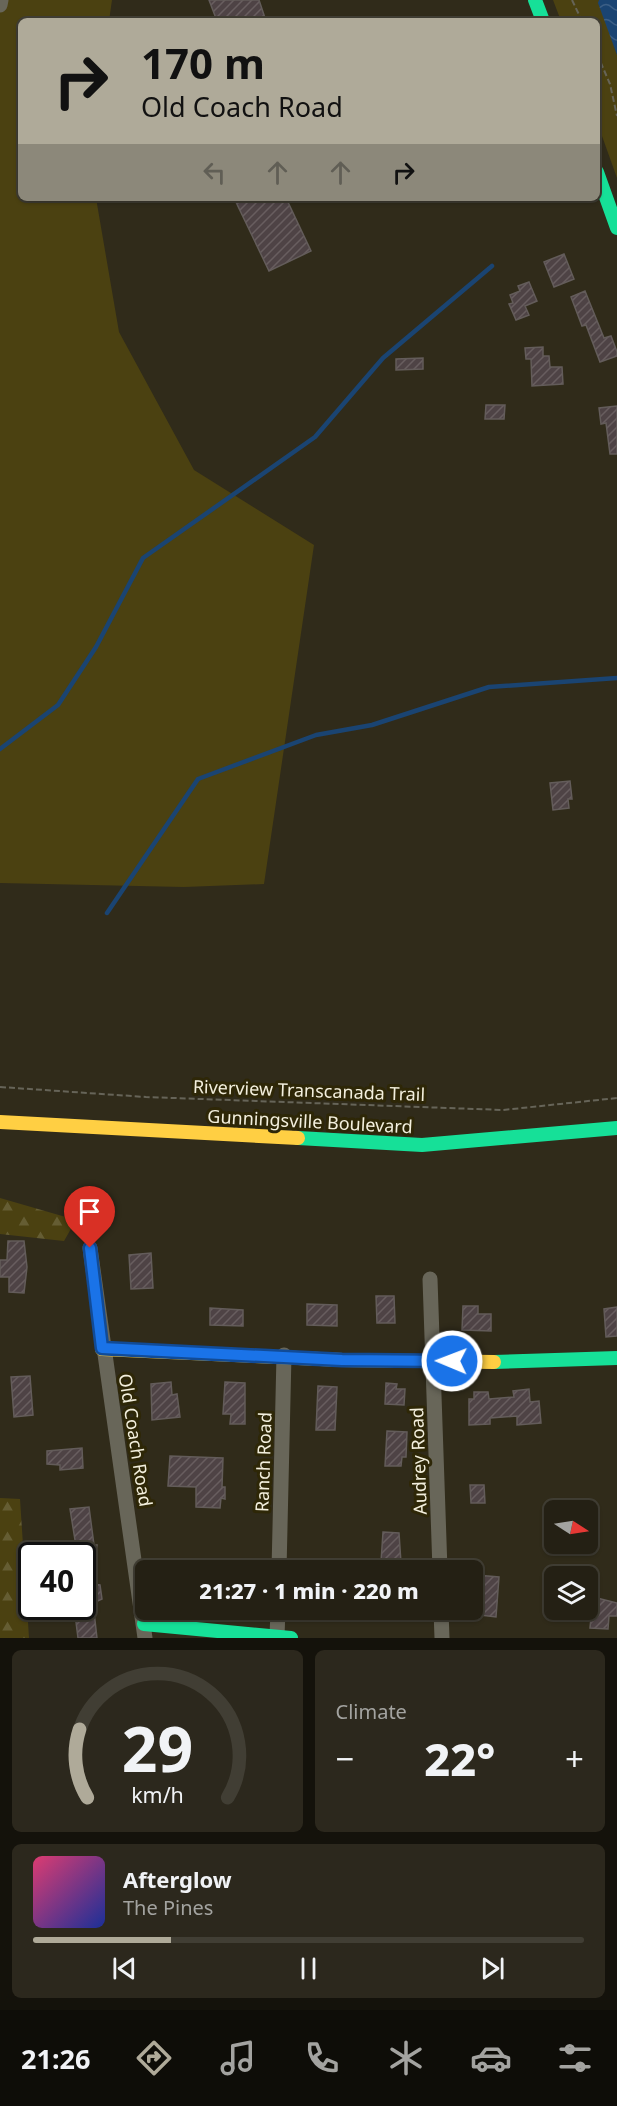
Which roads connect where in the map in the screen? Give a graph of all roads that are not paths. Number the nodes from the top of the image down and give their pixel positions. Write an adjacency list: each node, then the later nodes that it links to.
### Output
1 (2, 0): 3 (street)
2 (535, 0): 4 (main road)
3 (0, 5)
4 (542, 18)
5 (600, 180): 6 (main road)
6 (617, 228)
7 (0, 1122): 8 (main road, Gunningsville Boulevard)
8 (617, 1128)
9 (90, 1248): 11 (street, Old Coach Road)
10 (430, 1279): 14 (street, Audrey Road)
11 (102, 1348): 12 (main road); 19 (street, Old Coach Road)
12 (284, 1355): 14 (main road); 15 (street, Ranch Road)
13 (617, 1358): 14 (main road)
14 (434, 1360): 16 (street, Audrey Road)
15 (279, 1560)
16 (440, 1560)
17 (280, 1620): 20 (street)
18 (441, 1620): 21 (street)
19 (145, 1631): 20 (main road)
20 (284, 1637)
21 (442, 1638)

